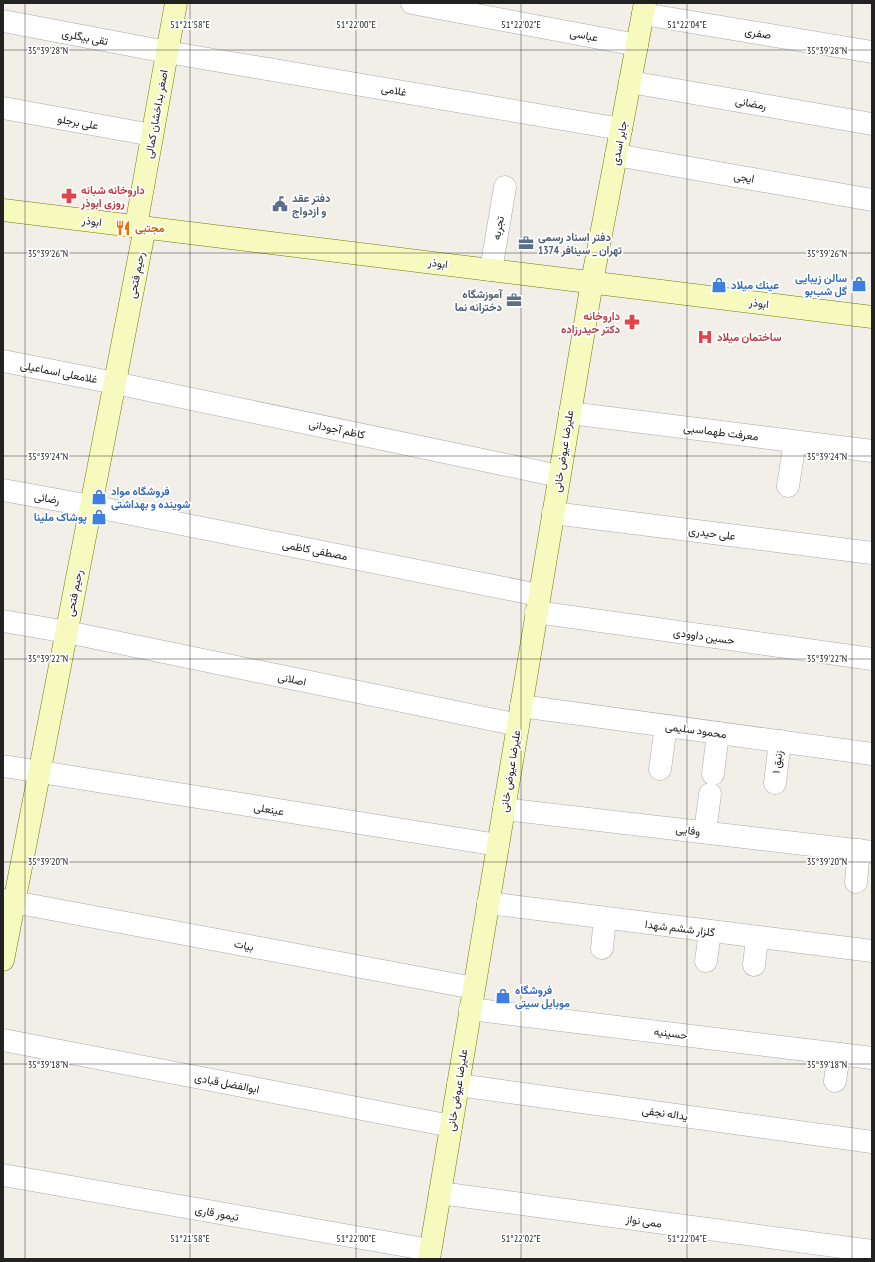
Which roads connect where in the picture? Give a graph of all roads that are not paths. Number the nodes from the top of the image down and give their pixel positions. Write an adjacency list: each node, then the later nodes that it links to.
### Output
1 (176, 3): 6 (street, اصغر بداخشان کمالی)
2 (412, 3): 5 (street, عباسی)
3 (644, 8): 5 (street, جابر اسدی); 7 (street, صفری)
4 (3, 21): 6 (street, تقی بیگلری)
5 (637, 45): 8 (street, جابر اسدی)
6 (167, 52): 11 (street, غلامی); 12 (street, اصغر بداخشان کمالی)
7 (872, 52)
8 (630, 82): 10 (street, رمضانی); 11 (street, جابر اسدی)
9 (3, 108): 12 (street, علی برجلو)
10 (872, 124)
11 (621, 129): 13 (street, جابر اسدی)
12 (152, 135): 17 (street, اصغر بداخشان کمالی)
13 (616, 155): 15 (street, ایجی); 19 (street, جابر اسدی)
14 (505, 187): 18 (street, تجربه)
15 (872, 200)
16 (3, 210): 17 (street, ابوذر)
17 (141, 226): 18 (street, ابوذر); 22 (street, رحیم فتحی)
18 (491, 270): 19 (street, ابوذر)
19 (592, 282): 20 (street, ابوذر); 23 (street, علیرضا عیوض خانی)
20 (872, 317)
21 (3, 361): 22 (street, غلامعلی اسماعیلی)
22 (115, 383): 26 (street, کاظم آجودانی); 29 (street, رحیم فتحی)
23 (570, 413): 24 (street, معرفت طهماسبی); 26 (street, علیرضا عیوض خانی)
24 (795, 442): 25 (street, معرفت طهماسبی); 27 (street)
25 (872, 451)
26 (559, 476): 30 (street, علیرضا عیوض خانی)
27 (788, 486)
28 (3, 490): 29 (street, رضائی)
29 (91, 506): 32 (street, مصطفی کاظمی); 34 (street, رحیم فتحی)
30 (553, 513): 31 (street, علی حیدری); 32 (street, علیرضا عیوض خانی)
31 (872, 553)
32 (538, 604): 35 (street, حسین داوودی); 36 (street, علیرضا عیوض خانی)
33 (3, 621): 34 (street, اصلانی)
34 (67, 632): 36 (street, اصلانی); 43 (street, رحیم فتحی)
35 (872, 659)
36 (519, 715): 37 (street, محمود سلیمی); 45 (street, علیرضا عیوض خانی)
37 (666, 726): 38 (street, محمود سلیمی); 42 (street)
38 (718, 733): 39 (street, محمود سلیمی); 46 (street)
39 (780, 741): 40 (street, محمود سلیمی); 44 (street, زنبق ۱)
40 (872, 754)
41 (3, 766): 43 (street, عینعلی)
42 (660, 769)
43 (39, 772): 47 (street, عینعلی); 50 (street, رحیم فتحی)
44 (775, 783)
45 (504, 809): 46 (street, وفایی); 47 (street, علیرضا عیوض خانی)
46 (705, 832): 48 (street, وفایی)
47 (498, 845): 51 (street, علیرضا عیوض خانی)
48 (865, 851): 49 (street)
49 (856, 882)
50 (8, 901): 57 (street, رحیم فتحی); 60 (street, بیات)
51 (488, 903): 52 (street, گلزار ششم شهدا); 60 (street, علیرضا عیوض خانی)
52 (605, 918): 53 (street, گلزار ششم شهدا); 55 (street)
53 (710, 932): 54 (street, گلزار ششم شهدا); 58 (street)
54 (757, 938): 56 (street, گلزار ششم شهدا); 59 (street)
55 (602, 948)
56 (872, 951)
57 (3, 960)
58 (706, 961)
59 (754, 966)
60 (472, 998): 62 (street, حسینیه); 65 (street, علیرضا عیوض خانی)
61 (3, 1040): 66 (street, ابوالفضل قبادی)
62 (839, 1054): 63 (street, حسینیه); 64 (street)
63 (872, 1058)
64 (835, 1081)
65 (458, 1085): 66 (street, علیرضا عیوض خانی); 67 (street, یداله نجفی)
66 (451, 1126): 69 (street, علیرضا عیوض خانی)
67 (872, 1142)
68 (3, 1175): 71 (street, تیمور قاری)
69 (440, 1193): 70 (street, ممی نواز); 71 (street, علیرضا عیوض خانی)
70 (872, 1251)
71 (430, 1255)

